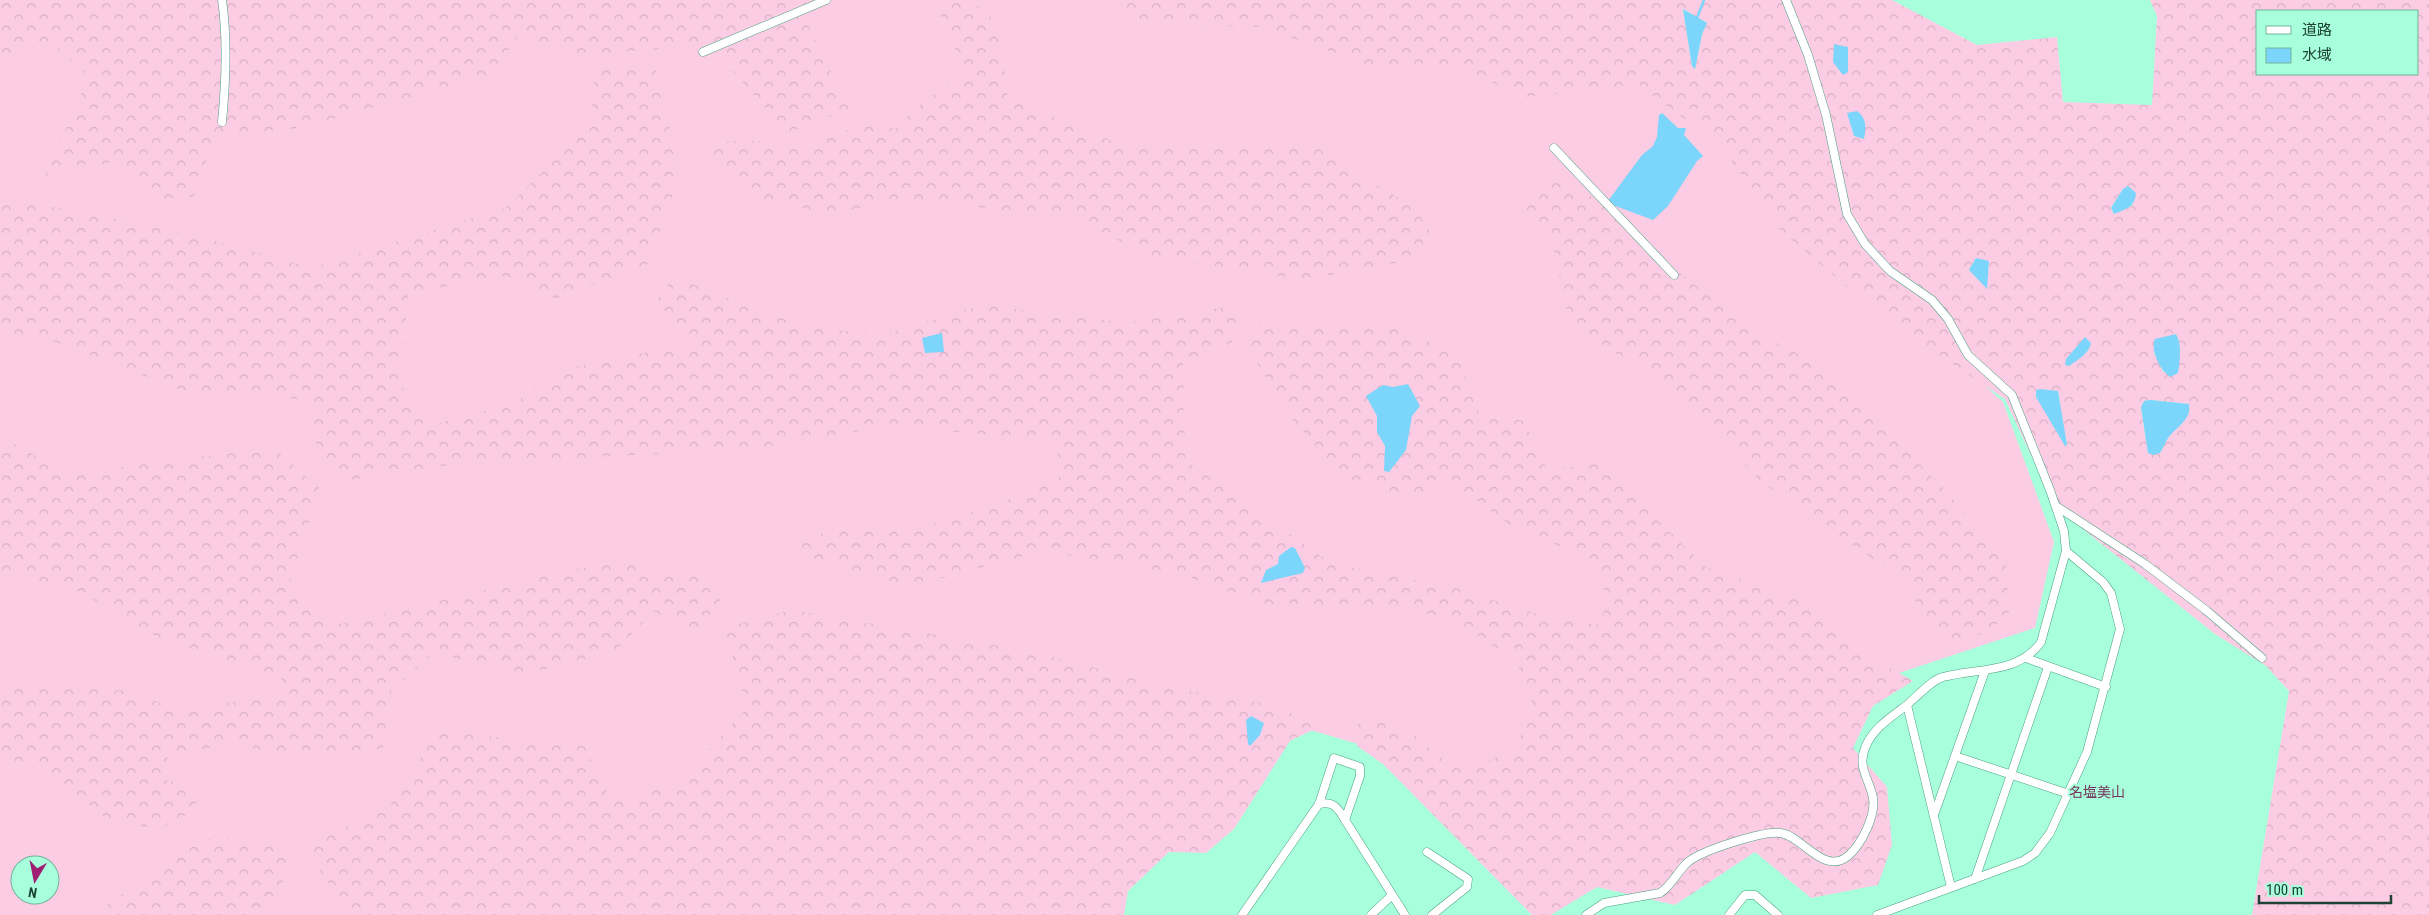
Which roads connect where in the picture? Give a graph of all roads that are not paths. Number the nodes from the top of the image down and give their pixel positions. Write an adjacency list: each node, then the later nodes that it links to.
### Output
1 (222, 0): 5 (street)
2 (826, 0): 4 (street)
3 (1786, 0): 8 (street)
4 (703, 52)
5 (222, 122)
6 (1554, 148): 7 (street)
7 (1674, 275)
8 (2056, 506): 9 (street); 11 (street)
9 (2066, 551): 10 (street); 14 (street)
10 (2026, 658): 12 (street); 13 (street)
11 (2262, 658)
12 (2048, 667): 14 (street); 17 (street)
13 (1985, 671): 15 (street); 16 (street)
14 (2106, 687): 18 (street)
15 (1907, 705): 20 (street); 30 (street)
16 (1955, 756): 17 (street); 20 (street)
17 (2011, 775): 18 (street); 23 (street)
18 (2068, 794): 23 (street)
19 (1318, 804): 21 (street); 21 (street); 26 (street)
20 (1934, 815): 24 (street)
21 (1345, 820): 25 (street)
22 (1427, 852): 29 (street)
23 (1975, 879): 24 (street)
24 (1951, 887): 33 (street)
25 (1391, 896): 27 (street); 28 (street)
26 (1242, 915)
27 (1371, 915)
28 (1405, 915)
29 (1432, 915)
30 (1586, 915)
31 (1729, 915): 32 (street)
32 (1778, 915)
33 (1877, 915)

